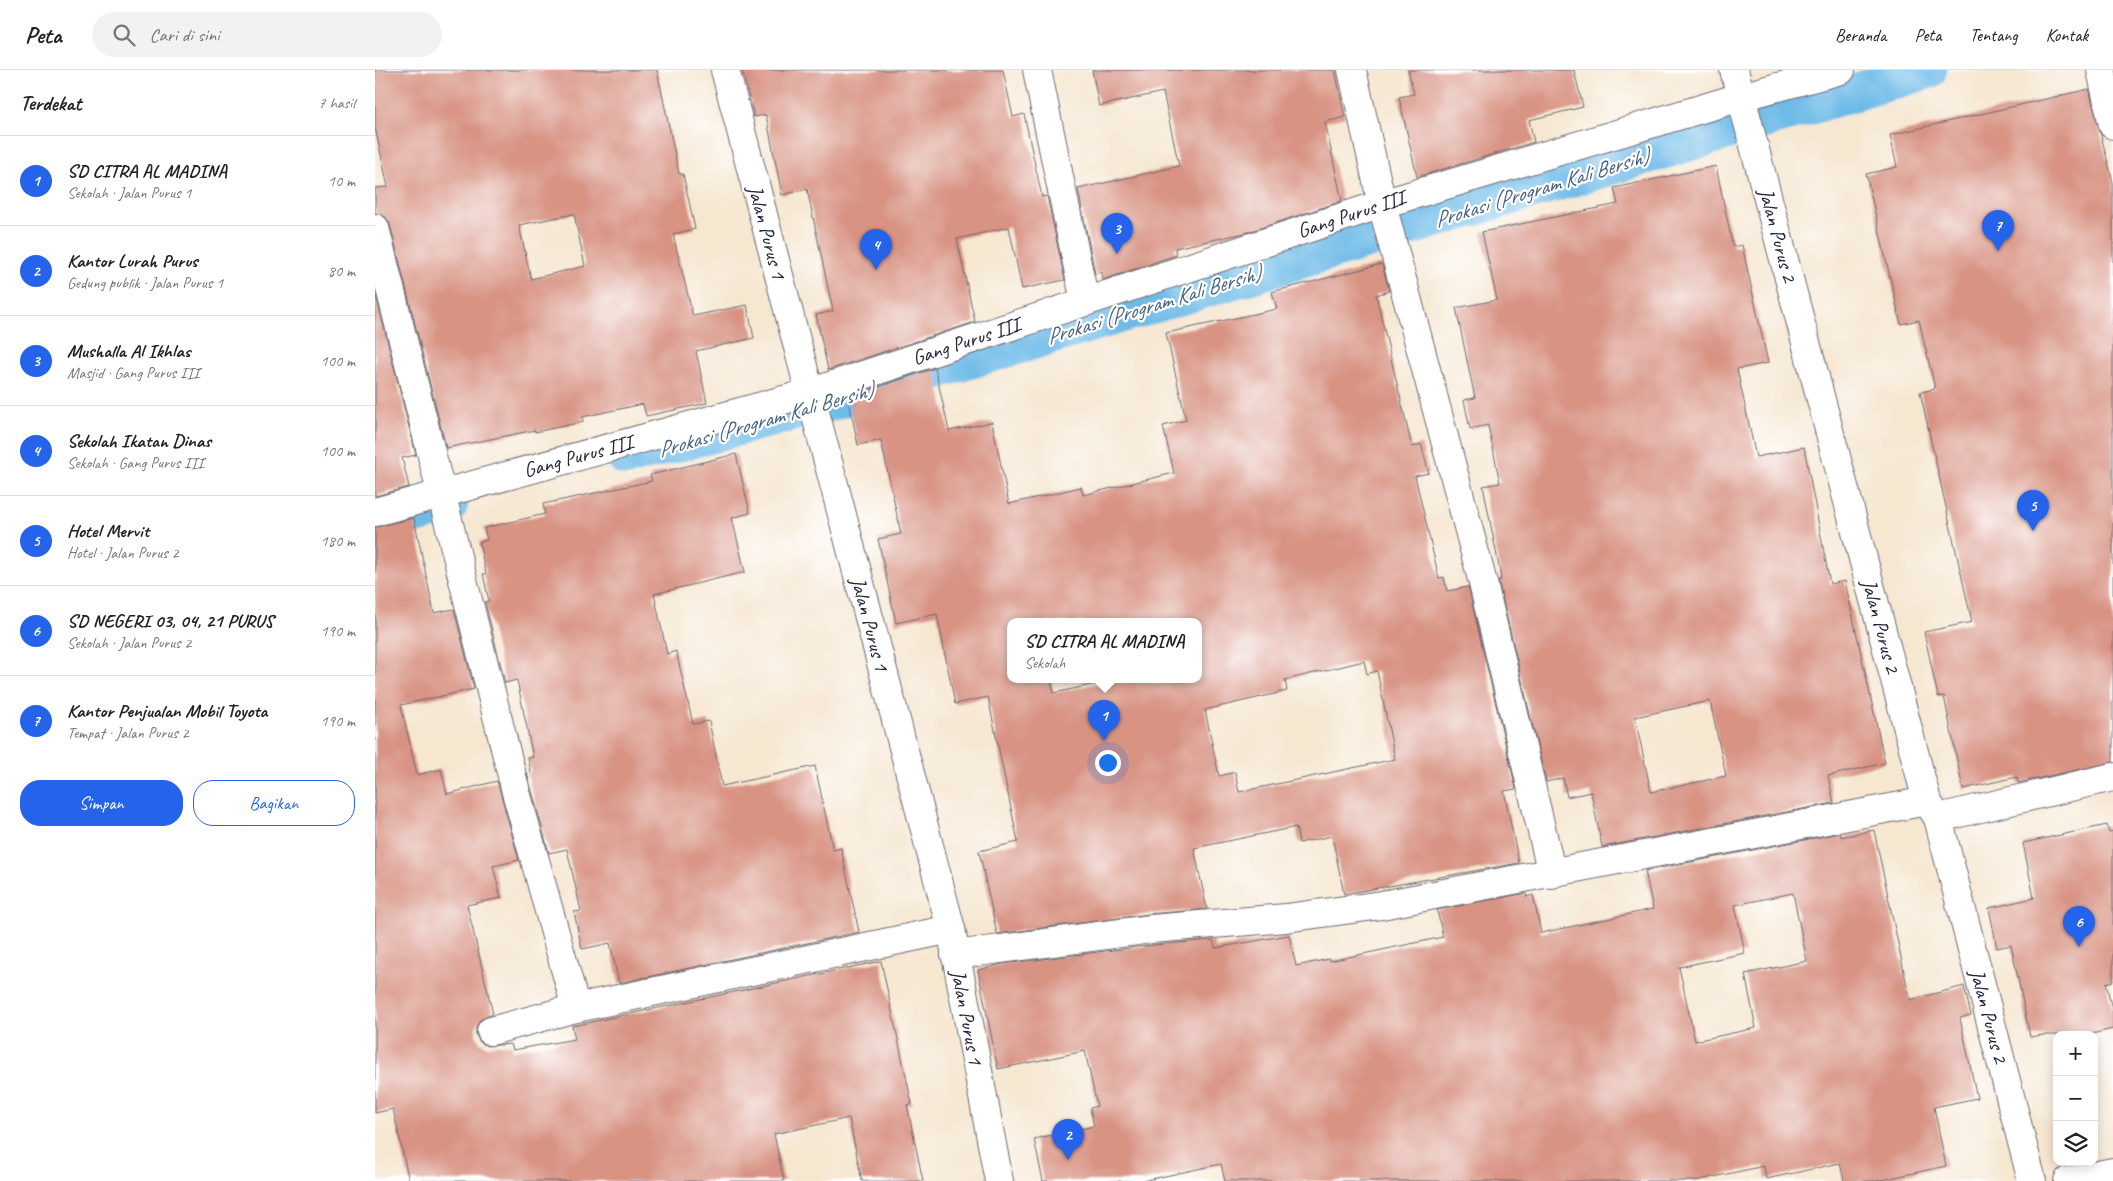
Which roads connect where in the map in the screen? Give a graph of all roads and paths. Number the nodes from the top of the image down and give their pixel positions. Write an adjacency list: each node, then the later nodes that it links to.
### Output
1 (725, 70): 12 (street, Jalan Purus 1)
2 (1037, 70): 11 (street)
3 (1351, 70): 9 (street)
4 (1734, 70): 7 (street, Jalan Purus 2)
5 (1841, 70): 7 (street, Gang Purus III)
6 (2101, 70): 8 (street)
7 (1742, 101): 9 (street, Gang Purus III); 16 (street, Jalan Purus 2)
8 (2113, 125)
9 (1384, 211): 11 (street, Gang Purus III); 17 (street)
10 (375, 228): 13 (street)
11 (1085, 302): 12 (street, Gang Purus III)
12 (810, 397): 13 (street, Gang Purus III); 18 (street, Jalan Purus 1)
13 (441, 496): 14 (street, Gang Purus III); 19 (street)
14 (375, 512)
15 (2113, 777): 16 (street)
16 (1932, 809): 17 (street); 23 (street, Jalan Purus 2)
17 (1552, 874): 18 (street)
18 (953, 942): 19 (street); 22 (street, Jalan Purus 1)
19 (576, 1008): 20 (street)
20 (491, 1031)
21 (2113, 1172): 24 (street)
22 (999, 1181)
23 (2032, 1181)
24 (2068, 1181)

